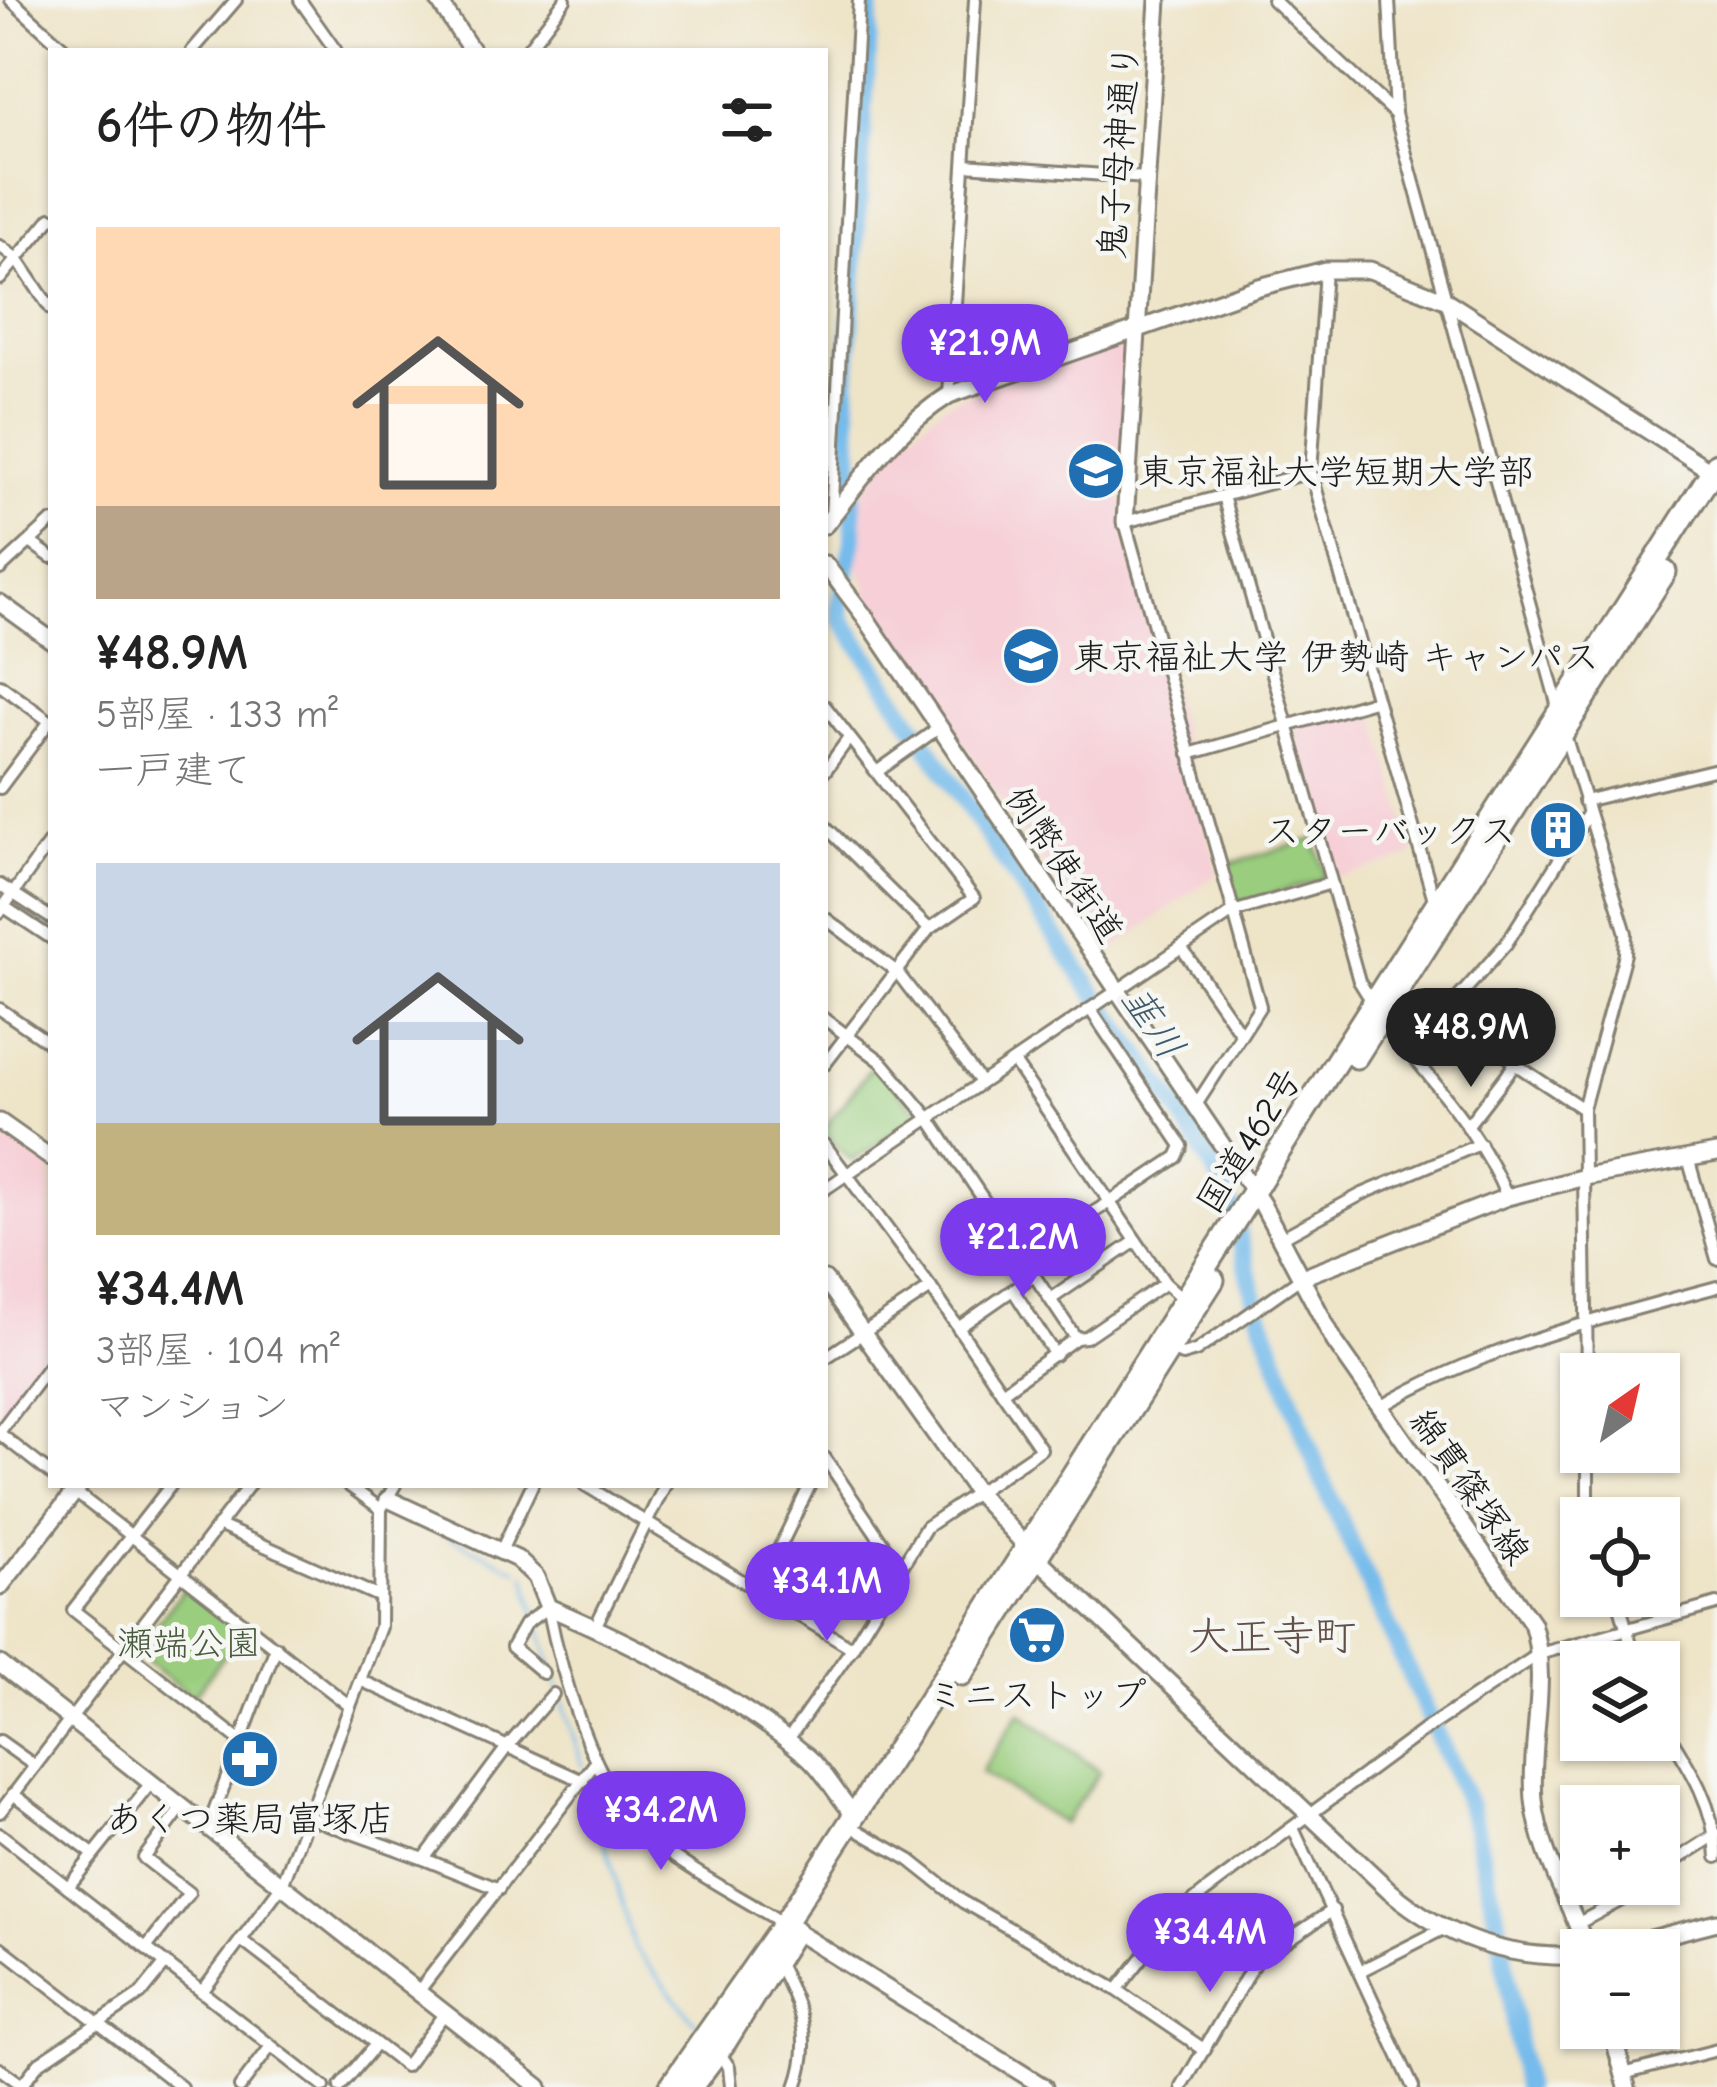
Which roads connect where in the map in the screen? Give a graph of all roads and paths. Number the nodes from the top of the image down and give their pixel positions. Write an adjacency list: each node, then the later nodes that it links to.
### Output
1 (10, 0): 11 (street)
2 (236, 0): 12 (street)
3 (301, 0): 13 (street)
4 (438, 0): 14 (street)
5 (565, 0): 15 (street)
6 (859, 0): 31 (street)
7 (975, 0): 17 (street)
8 (1158, 0): 18 (street, 鬼子母神通り)
9 (1273, 0): 16 (street)
10 (1389, 0): 16 (street)
11 (65, 48)
12 (195, 48)
13 (334, 48)
14 (470, 48)
15 (528, 48)
16 (1395, 115): 24 (street)
17 (965, 165): 18 (street); 27 (street)
18 (1146, 178): 26 (street, 鬼子母神通り)
19 (48, 222): 21 (street)
20 (0, 246): 21 (street)
21 (17, 259): 23 (street); 25 (street)
22 (1325, 270): 24 (street); 26 (street); 28 (street)
23 (0, 279)
24 (1444, 300): 29 (street); 44 (street)
25 (48, 305)
26 (1137, 330): 27 (street); 32 (street, 鬼子母神通り)
27 (949, 394): 31 (street)
28 (1310, 472): 30 (street); 41 (street)
29 (1716, 475): 44 (highway, 国道462号)
30 (1223, 496): 32 (street); 46 (street)
31 (828, 522)
32 (1125, 522): 49 (street)
33 (48, 525): 34 (street)
34 (30, 542): 35 (street); 36 (street)
35 (48, 555)
36 (2, 563)
37 (828, 568): 47 (street, 例幣使街道)
38 (0, 603): 39 (street)
39 (48, 638)
40 (0, 685): 43 (street)
41 (1374, 701): 46 (street); 60 (street)
42 (828, 710): 48 (street)
43 (48, 720)
44 (1562, 722): 54 (street); 60 (highway, 国道462号); 73 (highway, 国道462号)
45 (48, 724): 53 (street)
46 (1287, 726): 49 (street); 57 (street)
47 (938, 729): 52 (street); 69 (street, 例幣使街道)
48 (849, 738): 50 (street); 52 (street)
49 (1189, 754): 62 (street)
50 (828, 767)
51 (1717, 769): 54 (street)
52 (878, 771): 65 (street)
53 (0, 788)
54 (1586, 808): 70 (street); 84 (street)
55 (828, 829): 65 (street)
56 (48, 844): 59 (street)
57 (1331, 883): 62 (street); 73 (street)
58 (0, 884): 59 (street)
59 (12, 892): 61 (street); 63 (street)
60 (1436, 906): 73 (highway, 国道462号)
61 (1, 907): 66 (street)
62 (1234, 912): 67 (street); 75 (street)
63 (48, 917)
64 (828, 920): 68 (street)
65 (928, 928): 68 (street)
66 (48, 936)
67 (1181, 946): 69 (street); 75 (street)
68 (897, 972): 76 (street); 82 (street)
69 (1115, 992): 72 (street); 83 (street, 例幣使街道)
70 (1460, 996): 78 (street); 81 (street)
71 (0, 1009): 77 (street)
72 (1090, 1009): 80 (street); 97 (street)
73 (1376, 1011): 78 (street); 98 (highway, 国道462号)
74 (828, 1021): 76 (street)
75 (1241, 1034): 83 (street)
76 (847, 1036): 79 (street); 85 (street)
77 (48, 1042)
78 (1411, 1051): 87 (street)
79 (828, 1060)
80 (1014, 1062): 82 (street); 97 (street)
81 (1515, 1064): 84 (street); 87 (street)
82 (980, 1081): 85 (street)
83 (1196, 1105): 98 (street, 例幣使街道)
84 (1583, 1109): 94 (street)
85 (929, 1118): 93 (street); 102 (street)
86 (0, 1122): 91 (street)
87 (1468, 1125): 88 (street)
88 (1480, 1144): 96 (street); 99 (street)
89 (828, 1148): 93 (street)
90 (1717, 1153): 92 (street)
91 (48, 1156)
92 (1688, 1158): 94 (street); 101 (street)
93 (848, 1173): 95 (street); 108 (street)
94 (1586, 1177): 96 (street); 112 (street)
95 (828, 1187)
96 (1507, 1197): 104 (street)
97 (1109, 1201): 100 (street); 102 (street)
98 (1242, 1222): 99 (street, 例幣使街道); 111 (highway, 国道462号); 116 (highway, 国道462号)
99 (1281, 1238): 104 (street, 例幣使街道)
100 (1136, 1240): 105 (street); 110 (street)
101 (1717, 1258)
102 (1024, 1259): 103 (street)
103 (1034, 1275): 109 (street); 110 (street)
104 (1301, 1277): 116 (street); 122 (street, 綿貫篠塚線)
105 (1165, 1283): 111 (street); 115 (street)
106 (828, 1284): 114 (street)
107 (1717, 1287): 112 (street)
108 (931, 1288): 113 (street); 114 (street)
109 (1013, 1290): 113 (street); 118 (street)
110 (1051, 1299): 115 (street)
111 (1183, 1299): 139 (highway, 国道462号)
112 (1585, 1322): 117 (street); 122 (street)
113 (958, 1328): 121 (street)
114 (863, 1334): 119 (street); 134 (street)
115 (1076, 1338): 118 (street)
116 (1169, 1349): 139 (highway, 国道462号)
117 (1586, 1353)
118 (1055, 1355): 121 (street)
119 (828, 1356)
120 (48, 1368): 123 (street)
121 (1002, 1392): 134 (street)
122 (1379, 1408): 155 (street, 綿貫篠塚線)
123 (0, 1432): 125 (street)
124 (828, 1462): 141 (street)
125 (48, 1472)
126 (72, 1488): 143 (street)
127 (74, 1488): 138 (street)
128 (169, 1488): 138 (street)
129 (247, 1488): 137 (street)
130 (531, 1488): 140 (street)
131 (590, 1488): 136 (street)
132 (664, 1488): 136 (street)
133 (809, 1488): 144 (street)
134 (977, 1493): 139 (street); 141 (street)
135 (385, 1494): 140 (street); 145 (street)
136 (647, 1522): 144 (street); 149 (street)
137 (218, 1526): 142 (street); 145 (street)
138 (131, 1536): 142 (street); 154 (street)
139 (1032, 1551): 174 (street); 176 (highway, 国道462号)
140 (501, 1552): 147 (street)
141 (899, 1567): 153 (street)
142 (181, 1574): 152 (street); 154 (street)
143 (0, 1587)
144 (759, 1590): 153 (street)
145 (378, 1596): 158 (street)
146 (1717, 1604): 150 (street)
147 (548, 1607): 149 (street); 157 (street); 167 (street)
148 (1623, 1617): 150 (street)
149 (595, 1628): 163 (street)
150 (1627, 1630): 151 (street); 155 (street)
151 (1630, 1641)
152 (276, 1647): 160 (street); 164 (street)
153 (852, 1648): 163 (street)
154 (122, 1651): 161 (street); 164 (street)
155 (1539, 1654): 174 (street); 191 (street, 綿貫篠塚線)
156 (0, 1664): 161 (street)
157 (543, 1673)
158 (360, 1680): 160 (street); 165 (street)
159 (554, 1694): 165 (street)
160 (350, 1706): 175 (street)
161 (70, 1719): 168 (street); 170 (street)
162 (0, 1741): 168 (street)
163 (788, 1741): 176 (street)
164 (242, 1742): 177 (street)
165 (508, 1747): 169 (street); 184 (street)
166 (1680, 1753): 180 (street)
167 (596, 1762): 169 (street); 192 (street)
168 (34, 1766): 171 (street)
169 (583, 1781): 187 (street)
170 (152, 1783): 172 (street); 181 (street)
171 (13, 1794): 173 (street); 181 (street)
172 (182, 1807): 177 (street); 198 (street)
173 (0, 1812)
174 (1311, 1816): 178 (street); 193 (street)
175 (308, 1817): 184 (street); 185 (street)
176 (857, 1823): 192 (highway, 国道462号); 203 (street)
177 (208, 1828): 185 (street)
178 (1293, 1828): 189 (street); 203 (street)
179 (0, 1834): 186 (street)
180 (1716, 1834): 182 (street); 183 (street)
181 (93, 1855): 186 (street)
182 (1680, 1857)
183 (1717, 1857)
184 (424, 1859): 187 (street)
185 (282, 1885): 196 (street); 205 (street)
186 (68, 1887): 198 (street)
187 (499, 1889): 205 (street)
188 (1612, 1905): 191 (street)
189 (1333, 1910): 202 (street); 211 (street)
190 (1717, 1922): 195 (street)
191 (1577, 1924): 194 (street, 綿貫篠塚線)
192 (789, 1928): 200 (highway, 国道462号); 222 (highway, 国道462号); 226 (street)
193 (1443, 1929): 199 (street); 202 (street)
194 (1578, 1929)
195 (1680, 1932)
196 (241, 1940): 204 (street); 208 (street)
197 (0, 1947): 207 (street)
198 (146, 1948): 201 (street)
199 (1560, 1953)
200 (777, 1961): 213 (highway, 国道462号); 225 (street)
201 (166, 1964): 204 (street); 207 (street)
202 (1360, 1971): 228 (street)
203 (1117, 1990): 211 (street)
204 (202, 1992): 209 (street)
205 (418, 1992): 206 (street)
206 (445, 2013): 208 (street); 221 (street)
207 (96, 2021): 216 (street); 217 (street)
208 (376, 2044): 220 (street)
209 (271, 2046): 218 (street); 219 (street)
210 (1617, 2049): 215 (street)
211 (1205, 2050): 227 (street)
212 (1717, 2050): 215 (street)
213 (718, 2051): 223 (highway, 国道462号); 224 (street)
214 (0, 2069): 216 (street)
215 (1625, 2080)
216 (22, 2086)
217 (181, 2087)
218 (240, 2087)
219 (324, 2087)
220 (340, 2087)
221 (539, 2087)
222 (670, 2087)
223 (691, 2087)
224 (731, 2087)
225 (796, 2087)
226 (1044, 2087)
227 (1181, 2087)
228 (1413, 2087)

